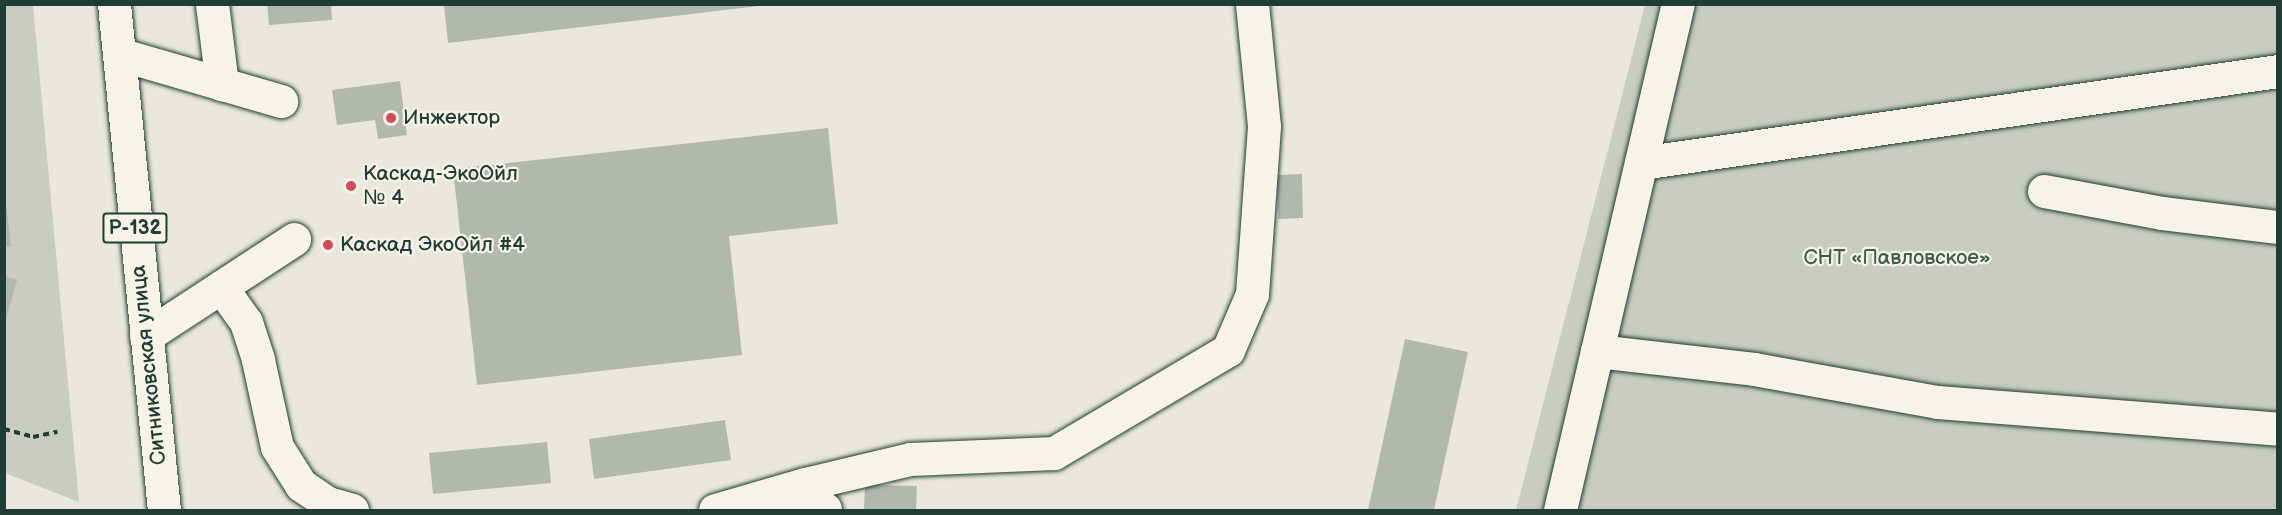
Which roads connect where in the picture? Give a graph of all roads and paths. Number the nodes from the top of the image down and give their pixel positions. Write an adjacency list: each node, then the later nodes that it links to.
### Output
1 (114, 4): 5 (main road, Ситниковская улица / Р-132)
2 (212, 4): 7 (main road)
3 (1252, 4): 22 (main road)
4 (1678, 4): 9 (main road)
5 (118, 54): 7 (main road); 14 (main road, Ситниковская улица / Р-132)
6 (2277, 71): 9 (main road)
7 (222, 84): 8 (main road)
8 (281, 101)
9 (1641, 164): 15 (main road)
10 (2044, 191): 11 (main road)
11 (2277, 227)
12 (294, 239): 13 (main road)
13 (221, 287): 14 (main road); 21 (main road)
14 (146, 336): 20 (main road, Ситниковская улица / Р-132)
15 (1597, 351): 17 (main road); 24 (main road)
16 (4, 429): 18 (path)
17 (2277, 429)
18 (57, 432)
19 (825, 509): 23 (main road)
20 (164, 510)
21 (352, 510)
22 (715, 510)
23 (742, 510)
24 (1560, 510)

